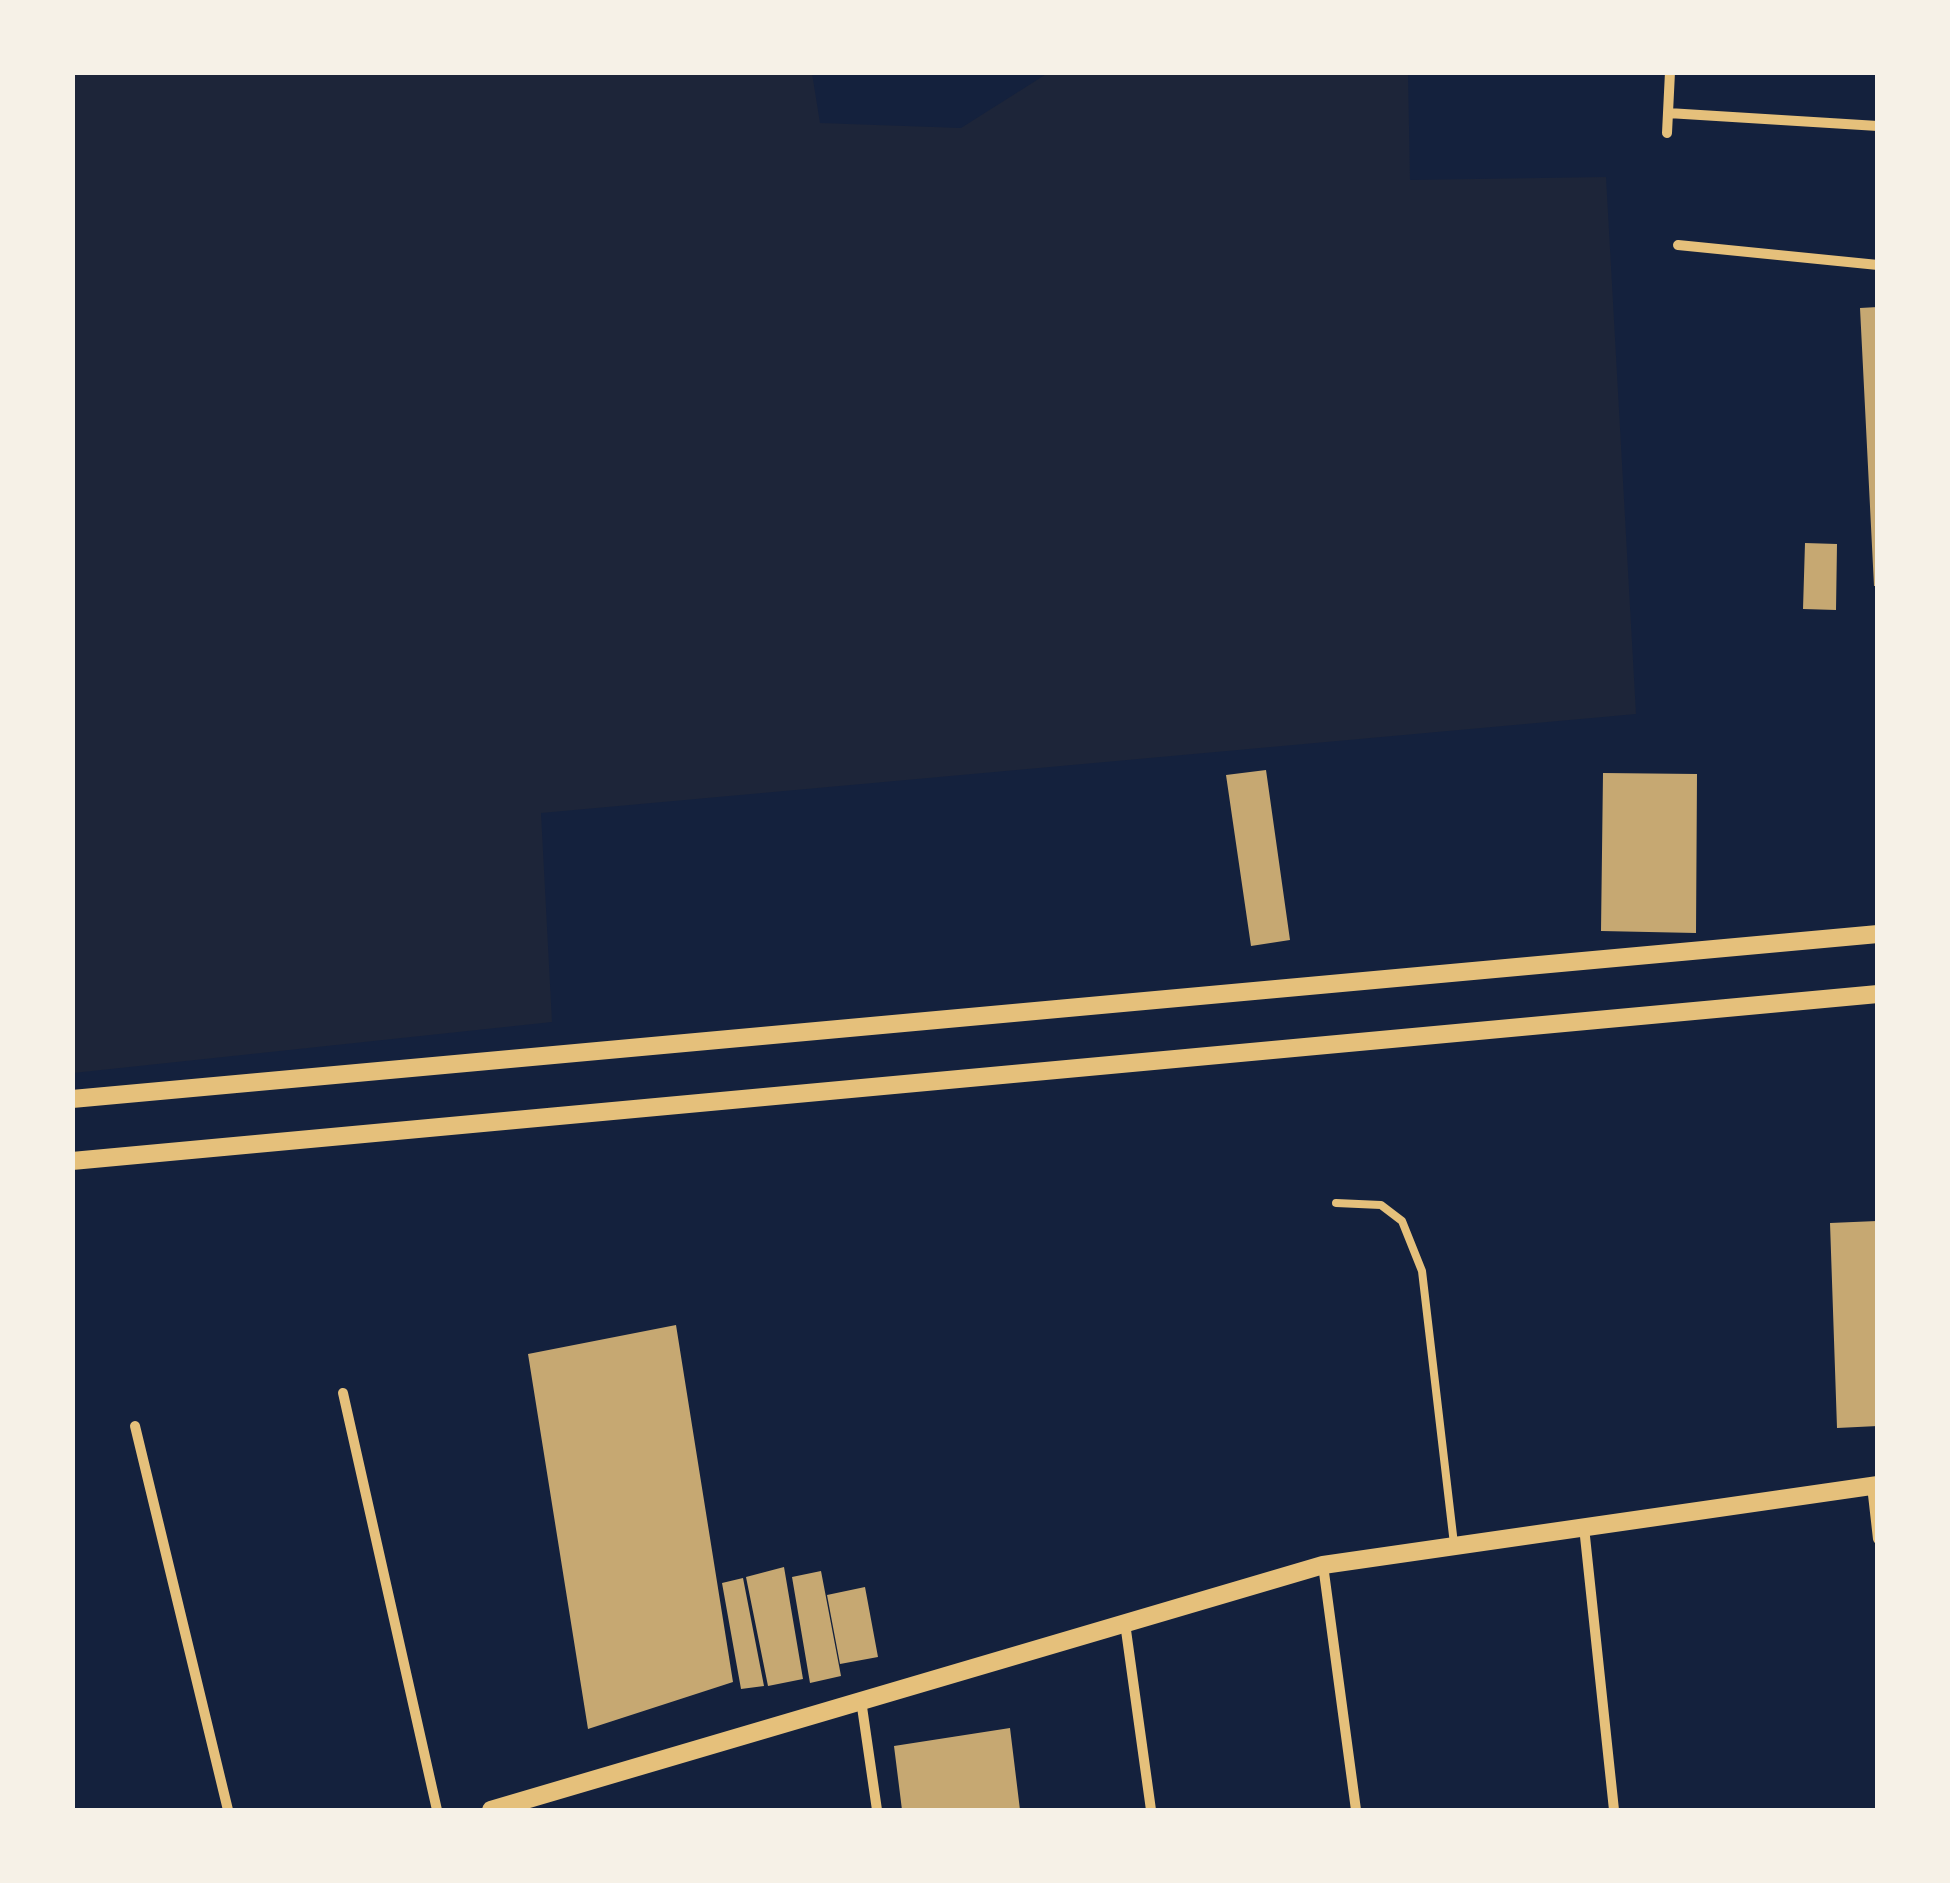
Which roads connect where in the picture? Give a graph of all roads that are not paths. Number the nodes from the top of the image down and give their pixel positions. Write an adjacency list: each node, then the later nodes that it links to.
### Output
1 (1670, 72): 2 (street)
2 (1668, 113): 3 (street); 4 (street)
3 (1878, 126)
4 (1667, 133)
5 (1678, 246): 6 (street)
6 (1878, 265)
7 (1878, 934): 9 (street)
8 (1878, 994): 10 (street)
9 (72, 1099)
10 (72, 1161)
11 (1336, 1203): 17 (lane)
12 (343, 1393): 22 (street)
13 (135, 1426): 21 (street)
14 (1875, 1485): 15 (street); 16 (street)
15 (1584, 1528): 17 (street); 27 (street)
16 (1878, 1539)
17 (1454, 1546): 18 (street)
18 (1323, 1565): 19 (street); 26 (street)
19 (1125, 1623): 20 (street); 25 (street)
20 (861, 1700): 23 (street); 24 (street)
21 (228, 1810)
22 (437, 1810)
23 (491, 1810)
24 (877, 1810)
25 (1151, 1810)
26 (1356, 1810)
27 (1614, 1810)

